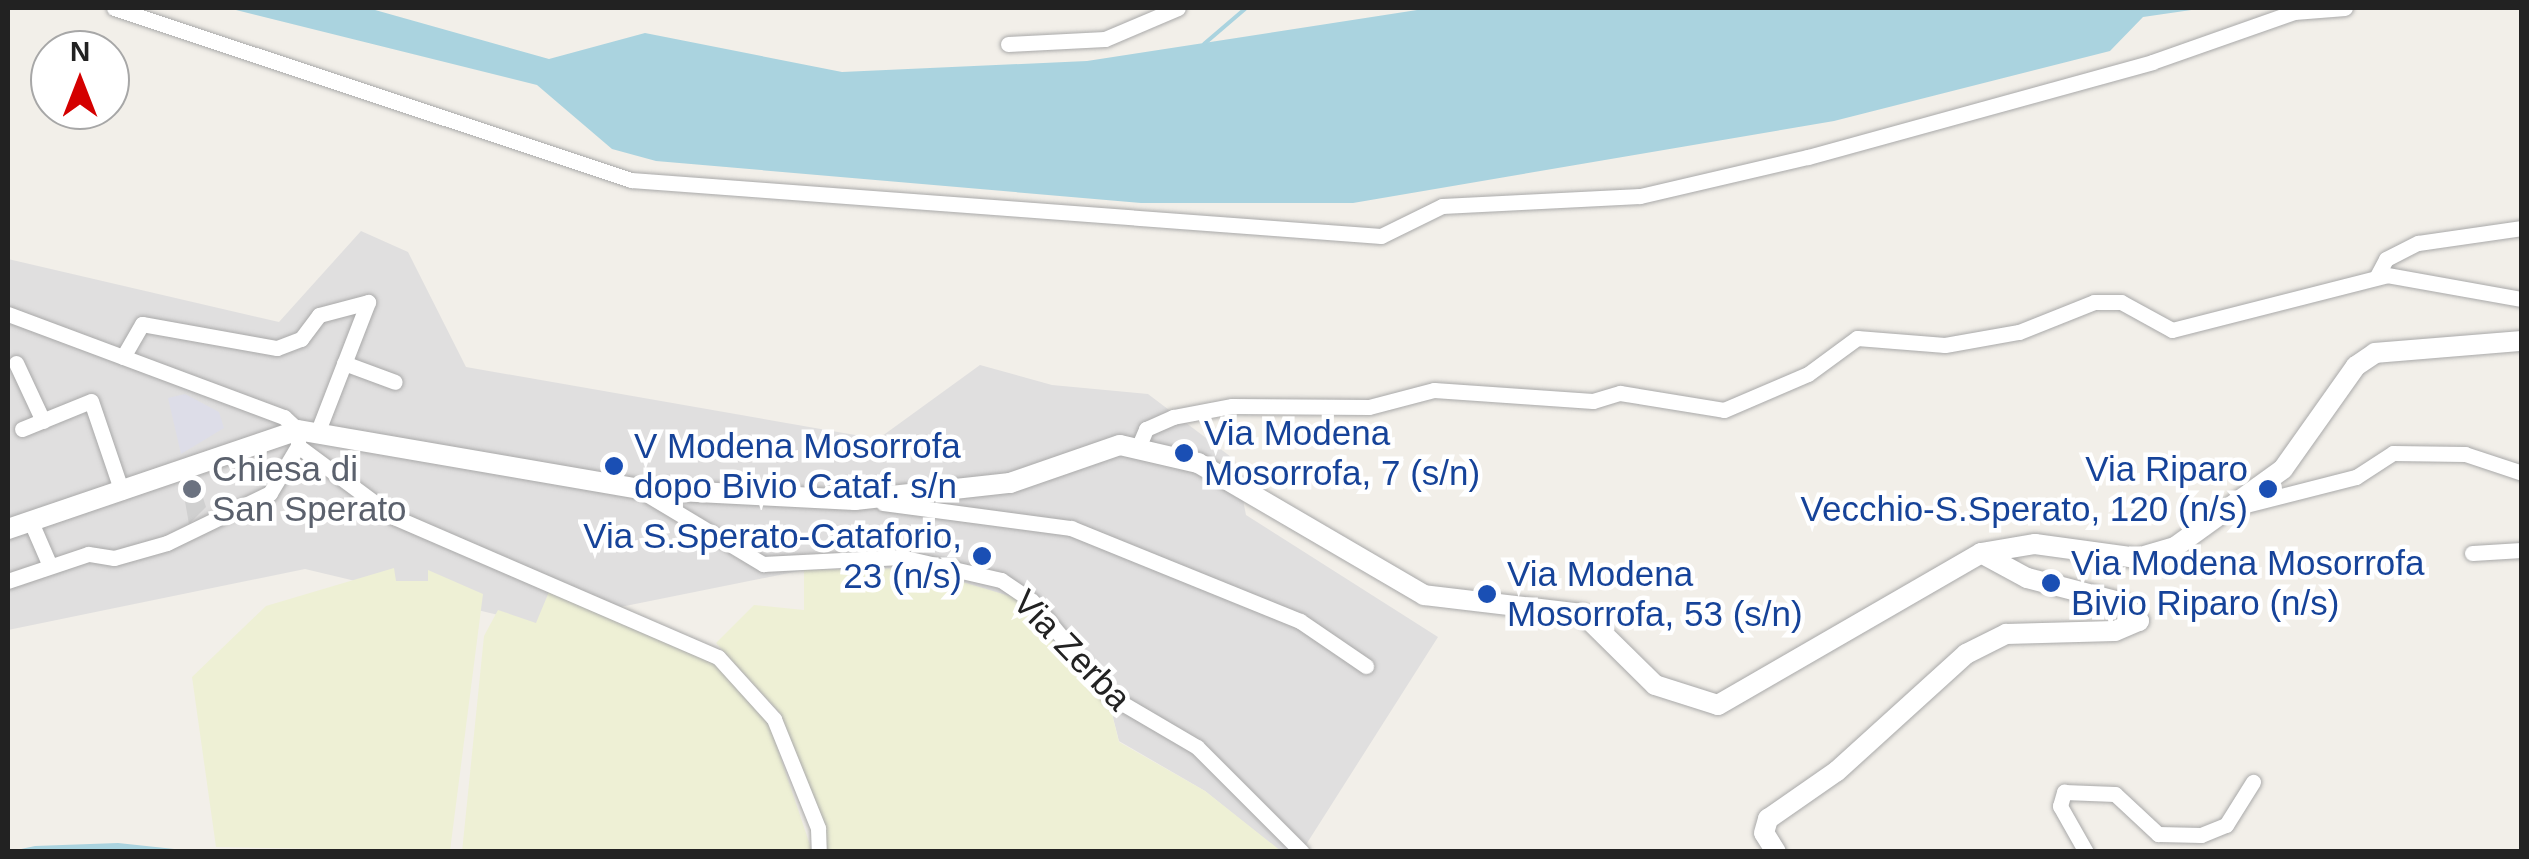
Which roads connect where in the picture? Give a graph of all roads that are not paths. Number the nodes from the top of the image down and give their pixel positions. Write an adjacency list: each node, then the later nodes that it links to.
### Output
1 (114, 8): 3 (street)
2 (1178, 8): 4 (street)
3 (2345, 8)
4 (1008, 44)
5 (2522, 228): 6 (street)
6 (2377, 276): 7 (street); 17 (street)
7 (2522, 299)
8 (8, 314): 10 (street)
9 (2522, 341): 22 (street)
10 (123, 357): 12 (street); 16 (street)
11 (16, 363): 14 (street)
12 (344, 363): 13 (street); 16 (street)
13 (395, 382)
14 (43, 421): 15 (street); 20 (street)
15 (22, 429)
16 (305, 436): 19 (street); 20 (street); 28 (street); 32 (street)
17 (1138, 448): 21 (street); 26 (street)
18 (2522, 473): 22 (street)
19 (638, 489): 21 (street); 33 (street, Via Zerba)
20 (122, 492): 23 (street)
21 (857, 500): 30 (street)
22 (2238, 507): 26 (street)
23 (31, 522): 24 (street); 28 (street)
24 (8, 529)
25 (2522, 550): 27 (street)
26 (1981, 553): 34 (street)
27 (2472, 553)
28 (50, 566): 29 (street)
29 (8, 581)
30 (1366, 666)
31 (2254, 782): 35 (street)
32 (819, 852)
33 (1302, 852)
34 (1776, 852)
35 (2086, 852)

